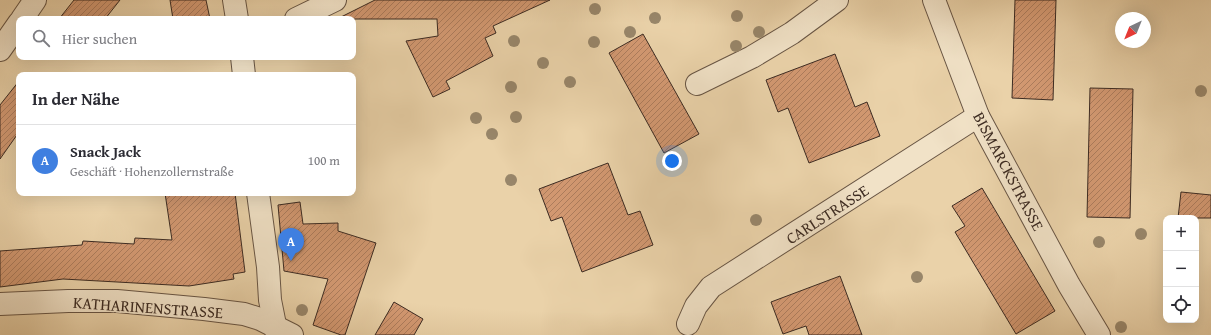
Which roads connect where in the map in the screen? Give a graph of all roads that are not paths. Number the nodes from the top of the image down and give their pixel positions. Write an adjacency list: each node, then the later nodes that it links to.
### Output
1 (35, 0): 6 (street)
2 (234, 0): 7 (street)
3 (335, 0): 8 (street)
4 (837, 0): 13 (street)
5 (934, 0): 14 (street, BISMARCKSTRASSE)
6 (24, 16)
7 (237, 16)
8 (302, 16)
9 (16, 27): 10 (street)
10 (0, 50)
11 (242, 60): 12 (street)
12 (244, 72)
13 (697, 84)
14 (978, 116): 17 (street, CARLSTRASSE); 19 (street, BISMARCKSTRASSE)
15 (258, 196): 18 (street)
16 (0, 304): 18 (street, KATHARINENSTRASSE)
17 (688, 324)
18 (282, 332)
19 (1099, 335)

